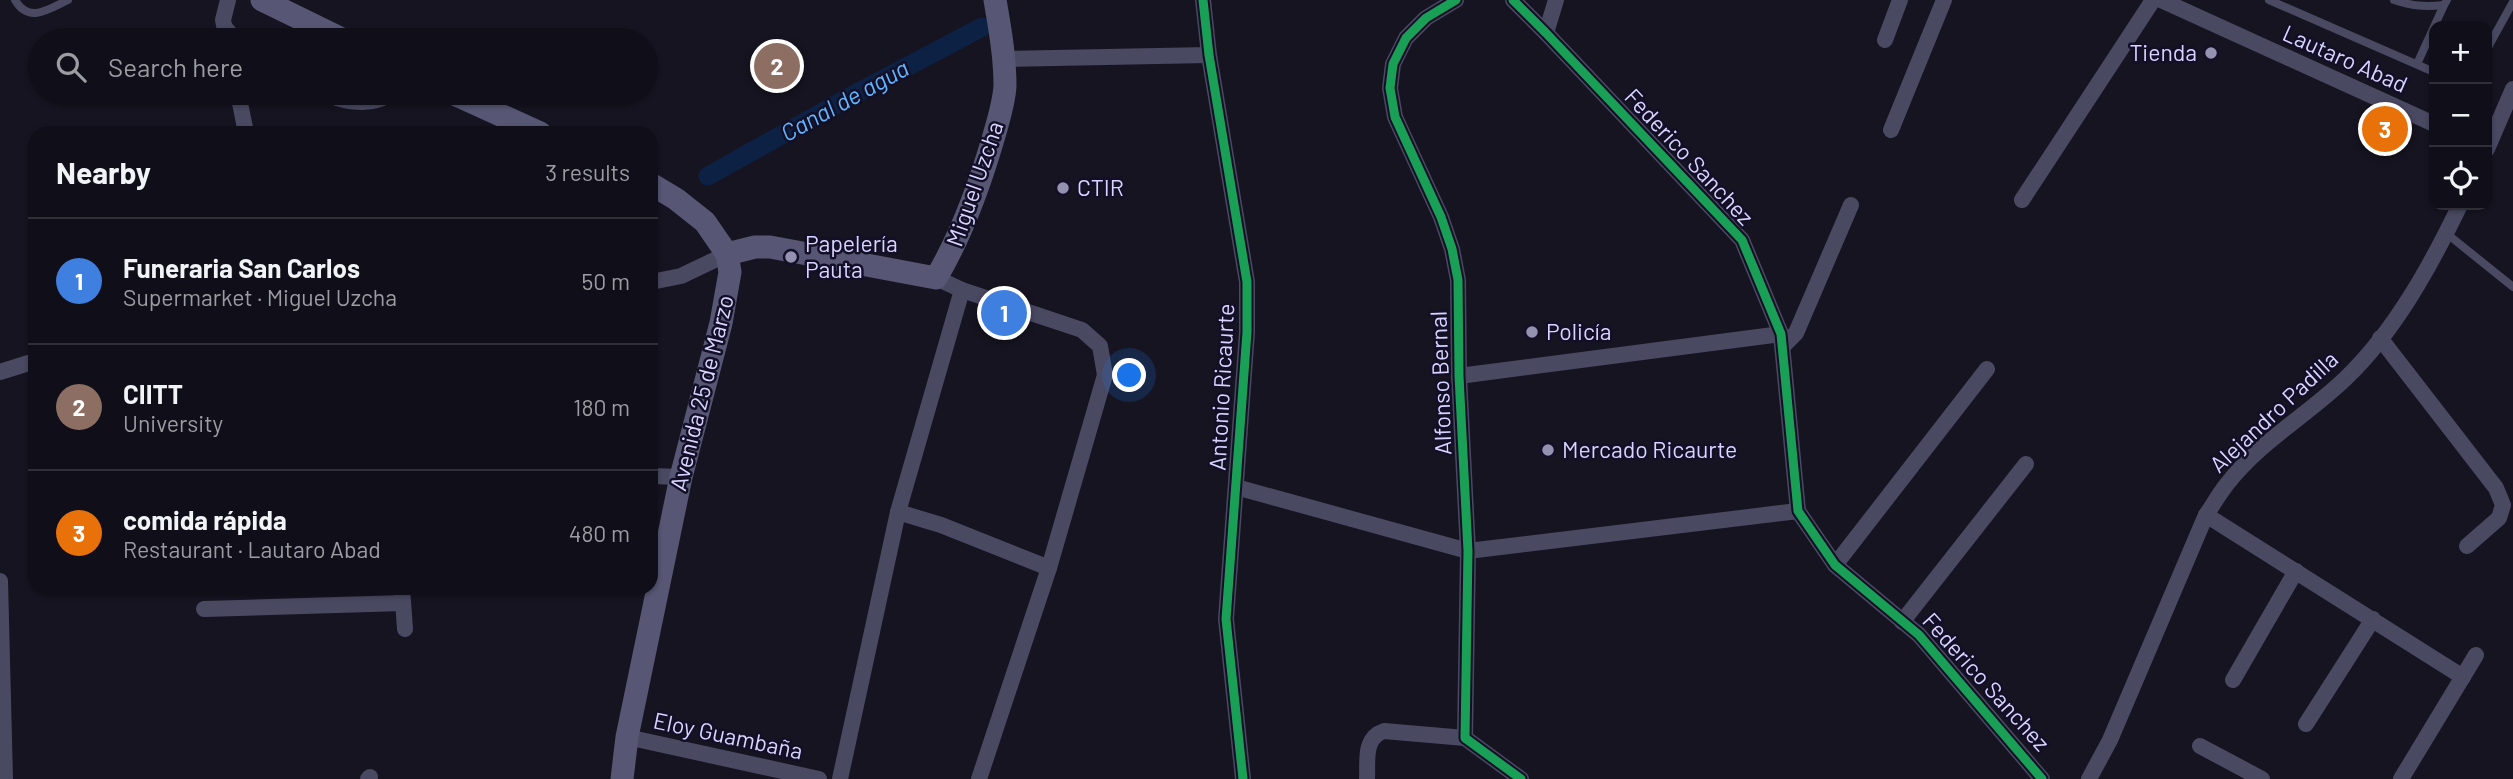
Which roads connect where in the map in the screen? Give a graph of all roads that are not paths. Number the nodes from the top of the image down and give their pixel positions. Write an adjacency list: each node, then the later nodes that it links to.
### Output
1 (15, 0): 2 (lane)
2 (68, 0)
3 (228, 0): 19 (street)
4 (262, 0): 22 (main road)
5 (995, 0): 27 (main road, Miguel Uzcha)
6 (1203, 0): 26 (street, Antonio Ricaurte)
7 (1455, 0): 55 (street, Alfonso Bernal)
8 (1513, 0): 23 (street, Federico Sanchez)
9 (1556, 0): 23 (street)
10 (1900, 0): 24 (street)
11 (1944, 0): 38 (street)
12 (2153, 0): 41 (street)
13 (2161, 0): 18 (street, Lautaro Abad)
14 (2269, 0): 28 (lane)
15 (2394, 0): 17 (lane)
16 (2513, 2): 25 (lane)
17 (2445, 3): 28 (lane)
18 (2179, 4): 35 (street, Lautaro Abad)
19 (223, 20): 20 (street); 21 (lane)
20 (225, 28)
21 (230, 28)
22 (319, 28)
23 (1546, 33): 51 (street, Federico Sanchez)
24 (1885, 40)
25 (2492, 40)
26 (1209, 55): 27 (street); 59 (street, Antonio Ricaurte)
27 (1004, 59): 46 (main road, Miguel Uzcha)
28 (2417, 64): 29 (lane)
29 (2429, 70)
30 (2513, 89): 39 (street)
31 (240, 105): 36 (street)
32 (352, 105): 33 (lane)
33 (374, 105)
34 (478, 105): 37 (main road)
35 (2429, 122)
36 (245, 126)
37 (525, 126)
38 (1891, 130)
39 (2488, 147)
40 (658, 188): 45 (main road)
41 (2022, 200)
42 (1851, 205): 51 (street)
43 (2458, 210): 44 (street, Alejandro Padilla)
44 (2446, 233): 48 (lane); 50 (street, Alejandro Padilla)
45 (727, 254): 46 (main road); 47 (street); 58 (main road, Avenida 25 de Marzo)
46 (936, 278): 49 (street)
47 (658, 281)
48 (2513, 287)
49 (962, 290): 61 (street); 66 (street)
50 (2380, 338): 62 (street, Alejandro Padilla); 63 (street)
51 (1782, 340): 55 (street); 60 (street, Federico Sanchez)
52 (28, 363): 54 (street)
53 (1987, 369): 65 (street)
54 (0, 372)
55 (1459, 376): 64 (street, Alfonso Bernal)
56 (2026, 464): 74 (street)
57 (658, 477): 58 (street)
58 (681, 477): 69 (main road, Avenida 25 de Marzo)
59 (1236, 487): 64 (street); 88 (street, Antonio Ricaurte)
60 (1798, 511): 64 (street); 65 (street, Federico Sanchez)
61 (898, 512): 66 (street); 86 (street)
62 (2206, 515): 67 (street); 92 (street, Alejandro Padilla)
63 (2467, 546)
64 (1468, 551): 81 (street, Alfonso Bernal)
65 (1835, 565): 74 (street, Federico Sanchez)
66 (1049, 568): 87 (street)
67 (2296, 571): 73 (street); 78 (street)
68 (0, 581): 83 (street)
69 (658, 588)
70 (403, 595): 72 (street); 75 (street)
71 (656, 595): 80 (main road, Avenida 25 de Marzo)
72 (204, 609)
73 (2373, 619): 77 (street); 79 (street)
74 (1902, 622): 91 (street, Federico Sanchez)
75 (405, 629)
76 (2476, 655): 77 (street)
77 (2463, 677): 94 (street)
78 (2233, 680)
79 (2306, 724)
80 (627, 737): 84 (main road, Avenida 25 de Marzo); 85 (street, Eloy Guambaña)
81 (1465, 737): 89 (street); 90 (street)
82 (2200, 746): 93 (street)
83 (5, 779)
84 (622, 779)
85 (819, 779)
86 (840, 779)
87 (979, 779)
88 (1243, 779)
89 (1367, 779)
90 (1521, 779)
91 (2042, 779)
92 (2089, 779)
93 (2262, 779)
94 (2401, 779)

